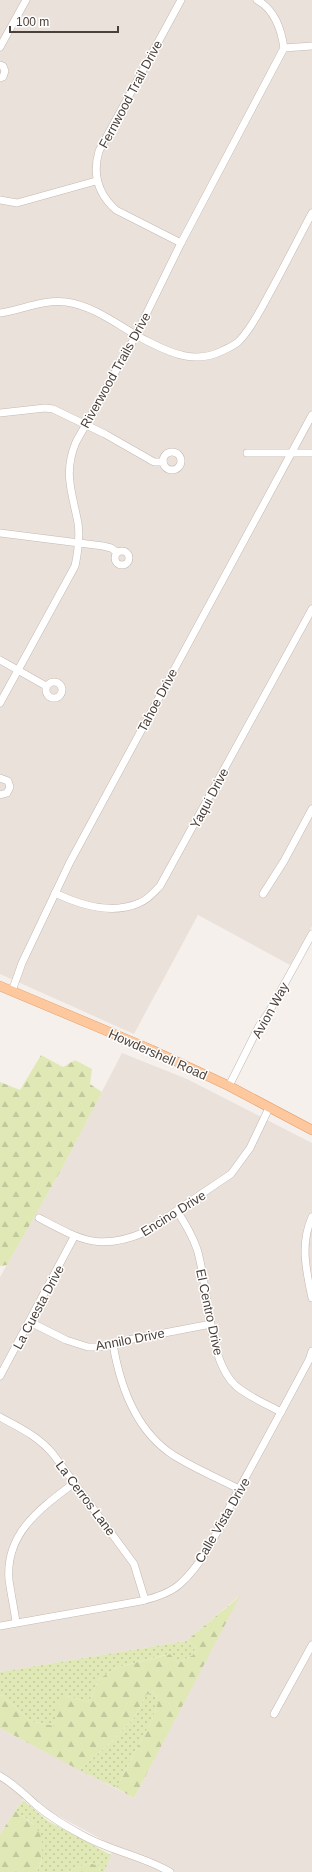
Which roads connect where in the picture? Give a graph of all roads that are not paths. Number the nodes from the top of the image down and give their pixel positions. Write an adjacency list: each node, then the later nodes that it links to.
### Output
1 (26, 0): 5 (street)
2 (181, 0): 9 (street, Fernwood Trail Drive)
3 (257, 0): 6 (street)
4 (312, 46): 6 (street)
5 (0, 47)
6 (284, 48): 12 (street, Riverwood Trails Drive)
7 (0, 64): 8 (street)
8 (0, 78)
9 (96, 181): 10 (street); 12 (street)
10 (0, 200)
11 (312, 213): 14 (street)
12 (181, 243): 14 (street, Riverwood Trails Drive)
13 (0, 313): 14 (street)
14 (136, 335): 17 (street, Riverwood Trails Drive)
15 (0, 413): 17 (street)
16 (312, 415): 19 (street, Tahoe Drive)
17 (85, 425): 21 (street); 23 (street, Riverwood Trails Drive)
18 (247, 453): 19 (street)
19 (291, 453): 20 (street); 33 (street, Tahoe Drive)
20 (312, 453)
21 (163, 462)
22 (0, 532): 23 (street)
23 (78, 543): 24 (street); 27 (street, Riverwood Trails Drive)
24 (117, 552)
25 (312, 609): 33 (street, Yaqui Drive)
26 (0, 660): 27 (street)
27 (18, 671): 28 (street); 29 (street, Riverwood Trails Drive)
28 (46, 686)
29 (0, 703)
30 (0, 778): 31 (street)
31 (0, 795)
32 (312, 809): 34 (street)
33 (55, 893): 37 (street, Tahoe Drive)
34 (263, 894)
35 (312, 934): 38 (street, Avion Way)
36 (0, 986): 37 (main road, Howdershell Road)
37 (12, 991): 38 (main road, Howdershell Road)
38 (229, 1086): 39 (main road, Howdershell Road)
39 (269, 1108): 40 (main road, Howdershell Road); 41 (street, Encino Drive)
40 (312, 1130)
41 (177, 1211): 44 (street, Encino Drive); 47 (street, El Centro Drive)
42 (312, 1217): 45 (street)
43 (39, 1218): 44 (street, Encino Drive)
44 (74, 1237): 46 (street, La Cuesta Drive)
45 (312, 1298)
46 (30, 1322): 48 (street, Annilo Drive); 50 (street, La Cuesta Drive)
47 (211, 1324): 48 (street, Annilo Drive); 51 (street, El Centro Drive)
48 (113, 1344): 54 (street)
49 (312, 1351): 51 (street, Calle Vista Drive)
50 (0, 1376)
51 (281, 1412): 54 (street, Calle Vista Drive)
52 (0, 1417): 53 (street, La Cerros Lane)
53 (74, 1483): 55 (street, La Cerros Lane); 56 (street)
54 (239, 1489): 55 (street, Calle Vista Drive)
55 (145, 1600): 56 (street, Calle Vista Drive)
56 (16, 1622): 57 (street, Calle Vista Drive)
57 (0, 1626)
58 (312, 1646): 59 (street)
59 (274, 1714)
60 (0, 1776): 61 (street)
61 (170, 1872)

